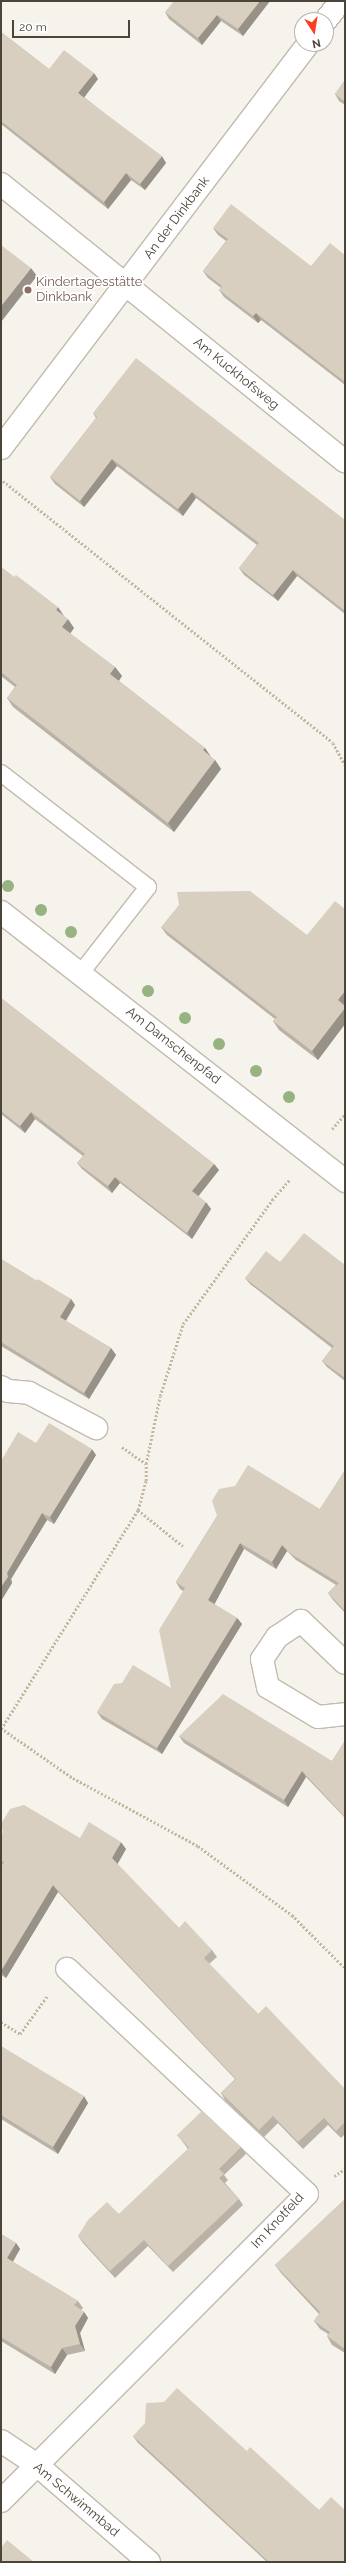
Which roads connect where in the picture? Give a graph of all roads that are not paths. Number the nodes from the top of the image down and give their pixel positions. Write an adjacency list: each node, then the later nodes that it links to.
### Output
1 (341, 1): 2 (street)
2 (332, 12)
3 (302, 52): 5 (street, An der Dinkbank)
4 (1, 184): 5 (street, Am Kuckhofsweg)
5 (126, 286): 6 (street, An der Dinkbank); 7 (street, Am Kuckhofsweg)
6 (1, 448)
7 (345, 462)
8 (1, 773): 10 (lane)
9 (1, 912): 10 (street, Am Damschenpfad)
10 (80, 974): 11 (street, Am Damschenpfad)
11 (345, 1181)
12 (3, 1393): 13 (street)
13 (96, 1428)
14 (345, 1663): 15 (street)
15 (345, 1714)
16 (67, 1968): 18 (street, Im Knotfeld)
17 (1, 2441): 18 (street, Am Schwimmbad)
18 (37, 2465): 19 (street); 20 (street, Am Schwimmbad)
19 (1, 2501)
20 (149, 2562)

